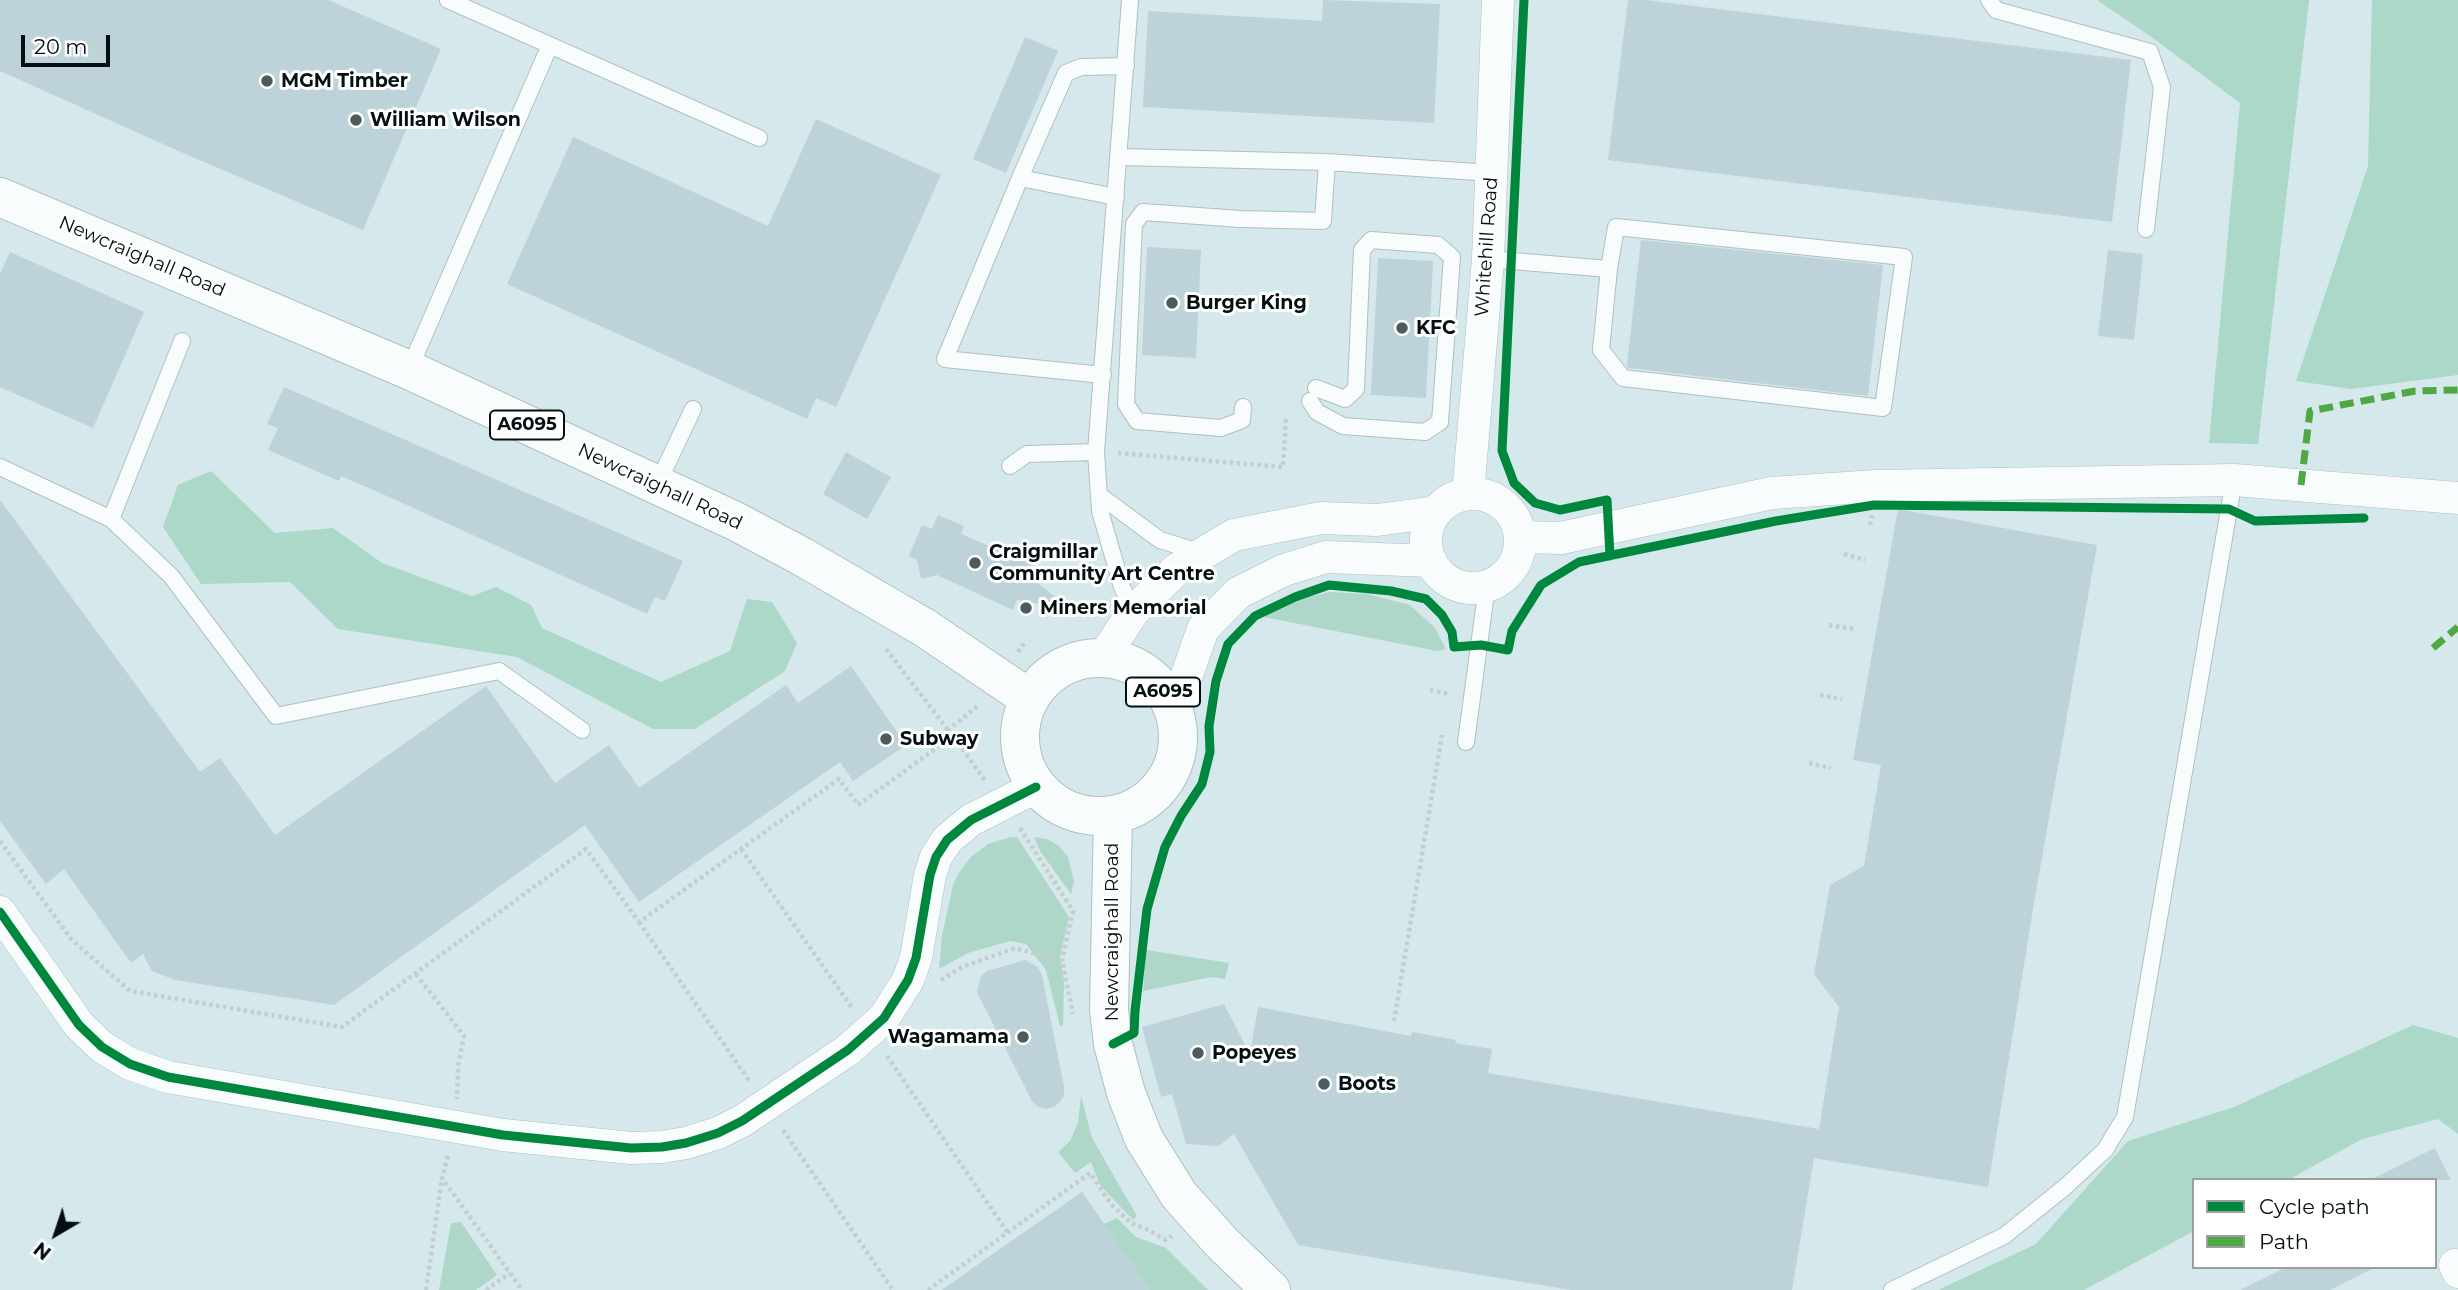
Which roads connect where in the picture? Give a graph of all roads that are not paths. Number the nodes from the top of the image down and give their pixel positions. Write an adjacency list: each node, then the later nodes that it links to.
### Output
1 (448, 0): 5 (lane)
2 (1130, 0): 6 (lane)
3 (1498, 0): 10 (street, Whitehill Road)
4 (1989, 0): 14 (lane)
5 (550, 45): 7 (lane); 18 (lane)
6 (1126, 66): 8 (lane); 11 (lane)
7 (759, 138)
8 (1119, 157): 9 (lane); 13 (lane)
9 (1327, 162): 10 (lane); 21 (lane)
10 (1492, 173): 15 (street, Whitehill Road)
11 (1020, 178): 13 (lane); 19 (lane)
12 (0, 197): 18 (main road, Newcraighall Road / A6095)
13 (1116, 197): 19 (lane)
14 (2146, 229)
15 (1488, 259): 16 (lane); 28 (street, Whitehill Road)
16 (1609, 269): 16 (lane)
17 (182, 341): 32 (lane)
18 (410, 370): 27 (main road, Newcraighall Road / A6095)
19 (1103, 375): 23 (lane)
20 (1313, 394): 20 (lane)
21 (1243, 407)
22 (693, 409): 27 (lane)
23 (1096, 452): 24 (lane); 29 (lane)
24 (1010, 466)
25 (0, 467): 32 (lane)
26 (2234, 480): 30 (street); 33 (street); 47 (lane)
27 (657, 485): 39 (main road, Newcraighall Road / A6095)
28 (1468, 494): 31 (street); 33 (street)
29 (1099, 495): 34 (lane); 37 (lane)
30 (2458, 498)
31 (1436, 512): 34 (street); 35 (street)
32 (111, 519): 41 (lane)
33 (1520, 537): 36 (street)
34 (1203, 554): 37 (street)
35 (1431, 561): 36 (street); 40 (street)
36 (1487, 586): 42 (lane)
37 (1133, 612): 38 (street)
38 (1103, 658): 39 (main road, A6095); 40 (main road, A6095)
39 (1030, 699): 43 (main road, A6095)
40 (1174, 712): 44 (main road, A6095)
41 (582, 730)
42 (1466, 742)
43 (1036, 787): 44 (main road, A6095); 45 (street)
44 (1112, 816): 46 (main road, Newcraighall Road)
45 (0, 912)
46 (1271, 1290)
47 (1892, 1290)

